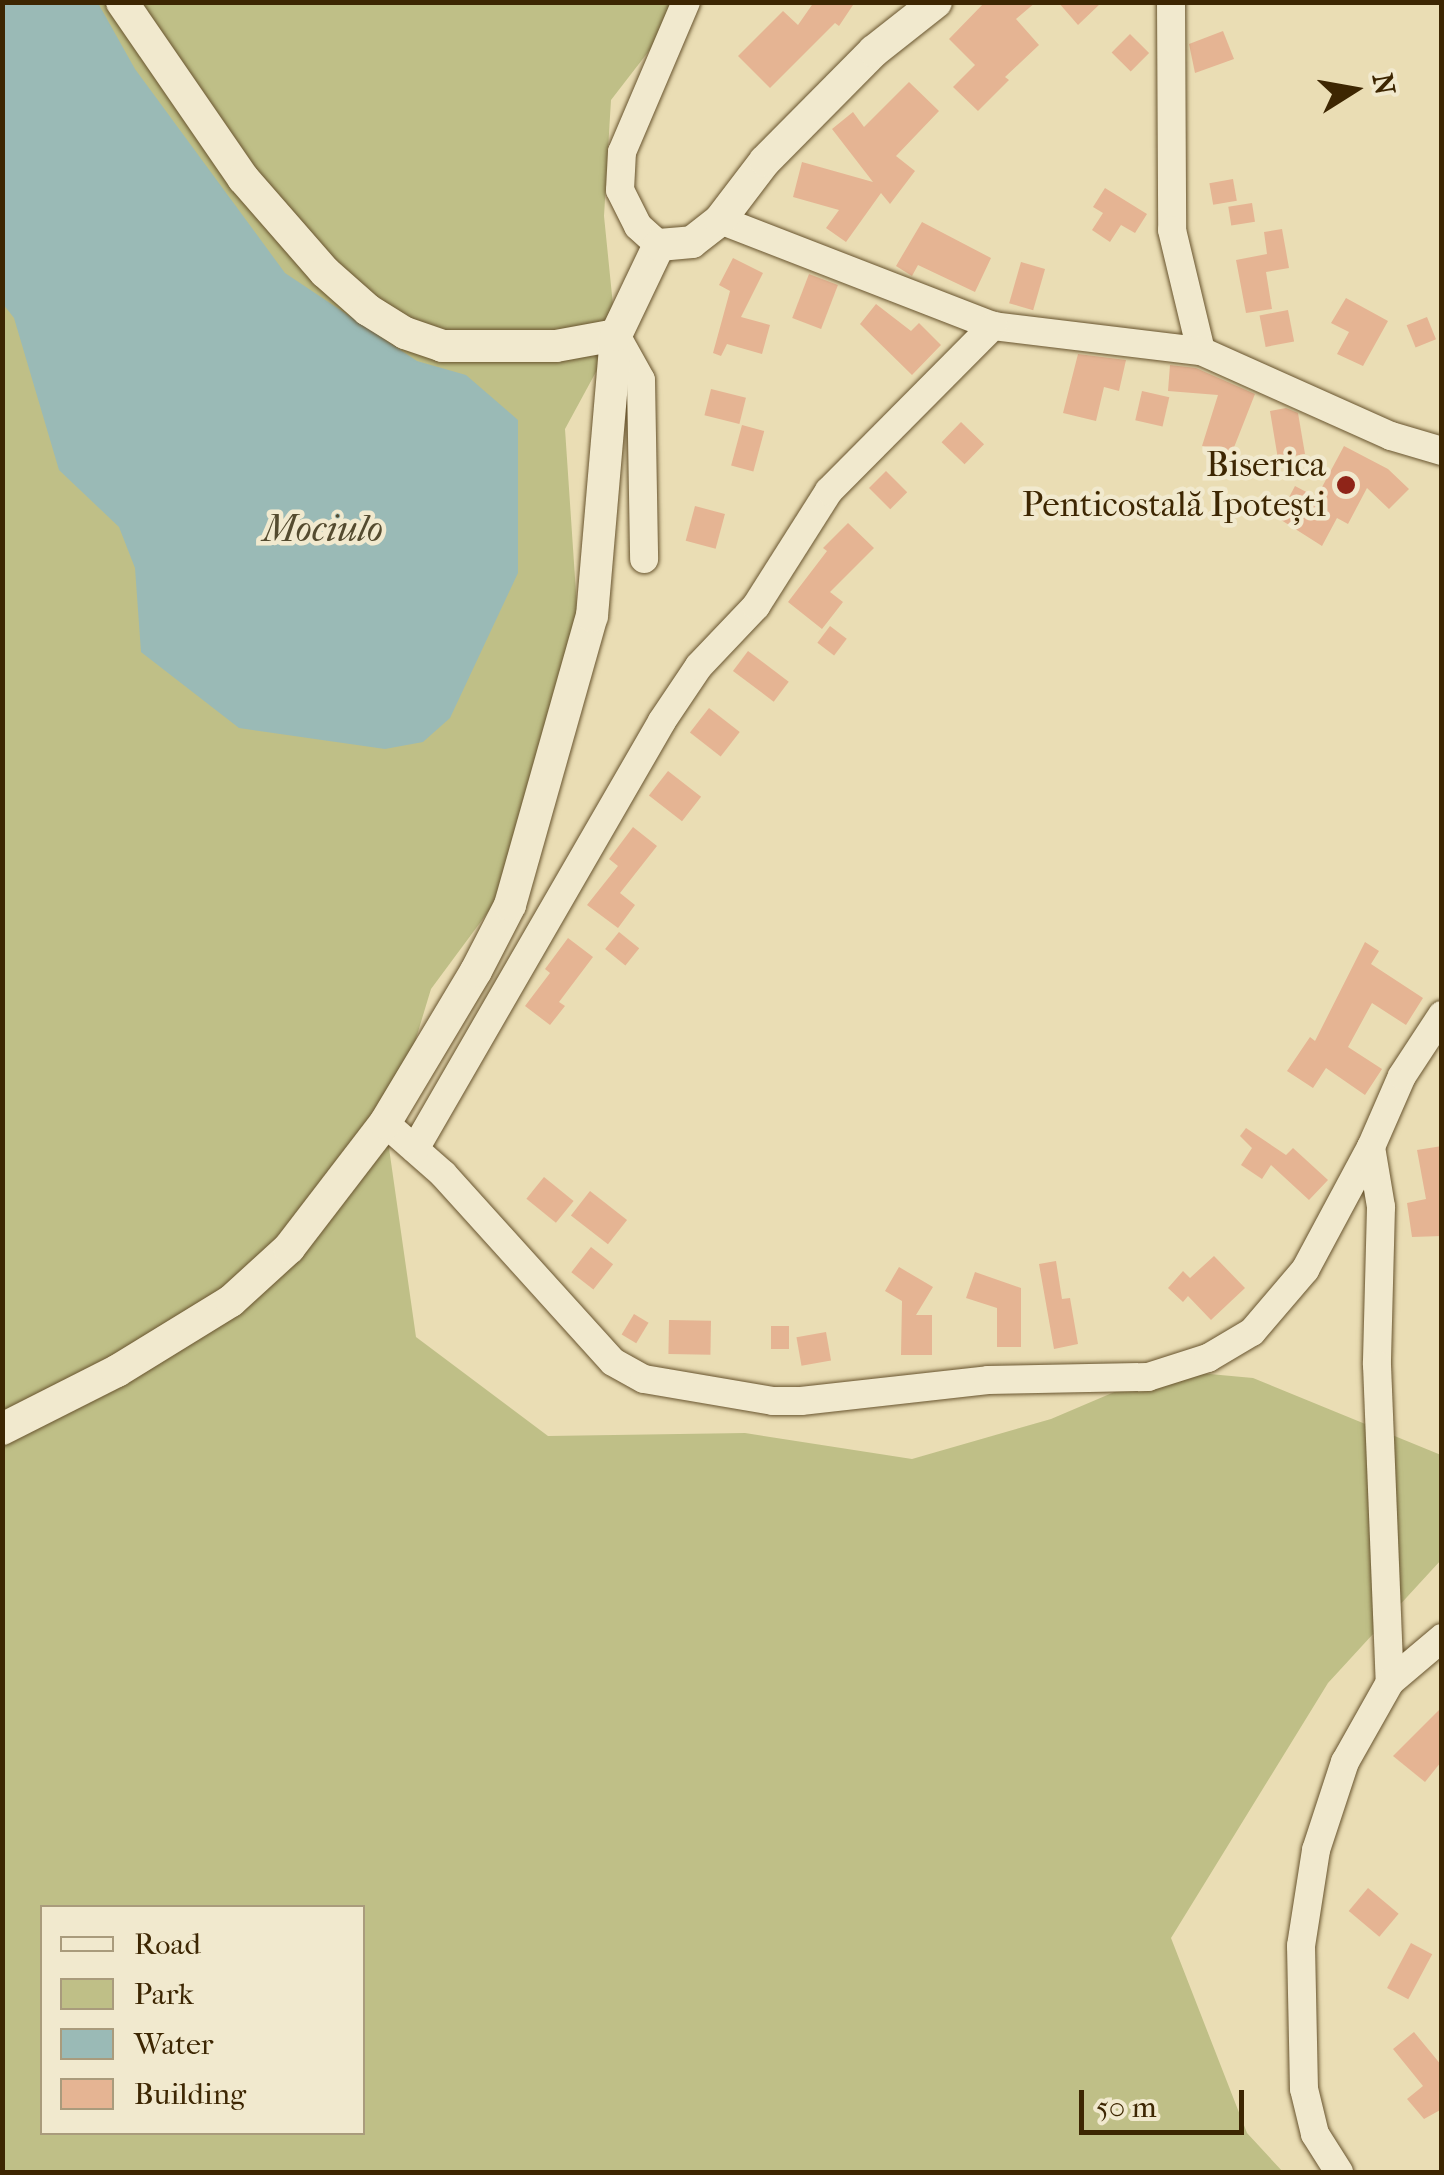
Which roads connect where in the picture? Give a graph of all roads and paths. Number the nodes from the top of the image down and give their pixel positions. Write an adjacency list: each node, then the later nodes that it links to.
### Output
1 (122, 2): 8 (street)
2 (686, 2): 6 (street)
3 (936, 2): 5 (street)
4 (1172, 2): 9 (street)
5 (720, 220): 6 (street); 7 (street)
6 (659, 245): 8 (street)
7 (993, 326): 9 (street); 15 (street)
8 (616, 335): 11 (street); 13 (street)
9 (1200, 351): 10 (street)
10 (1442, 451)
11 (644, 560)
12 (1442, 1015): 14 (street)
13 (385, 1123): 15 (street); 16 (street)
14 (1370, 1147): 15 (street); 18 (street)
15 (414, 1149)
16 (2, 1429)
17 (1442, 1638): 18 (street)
18 (1390, 1682): 19 (street)
19 (1339, 2172)

